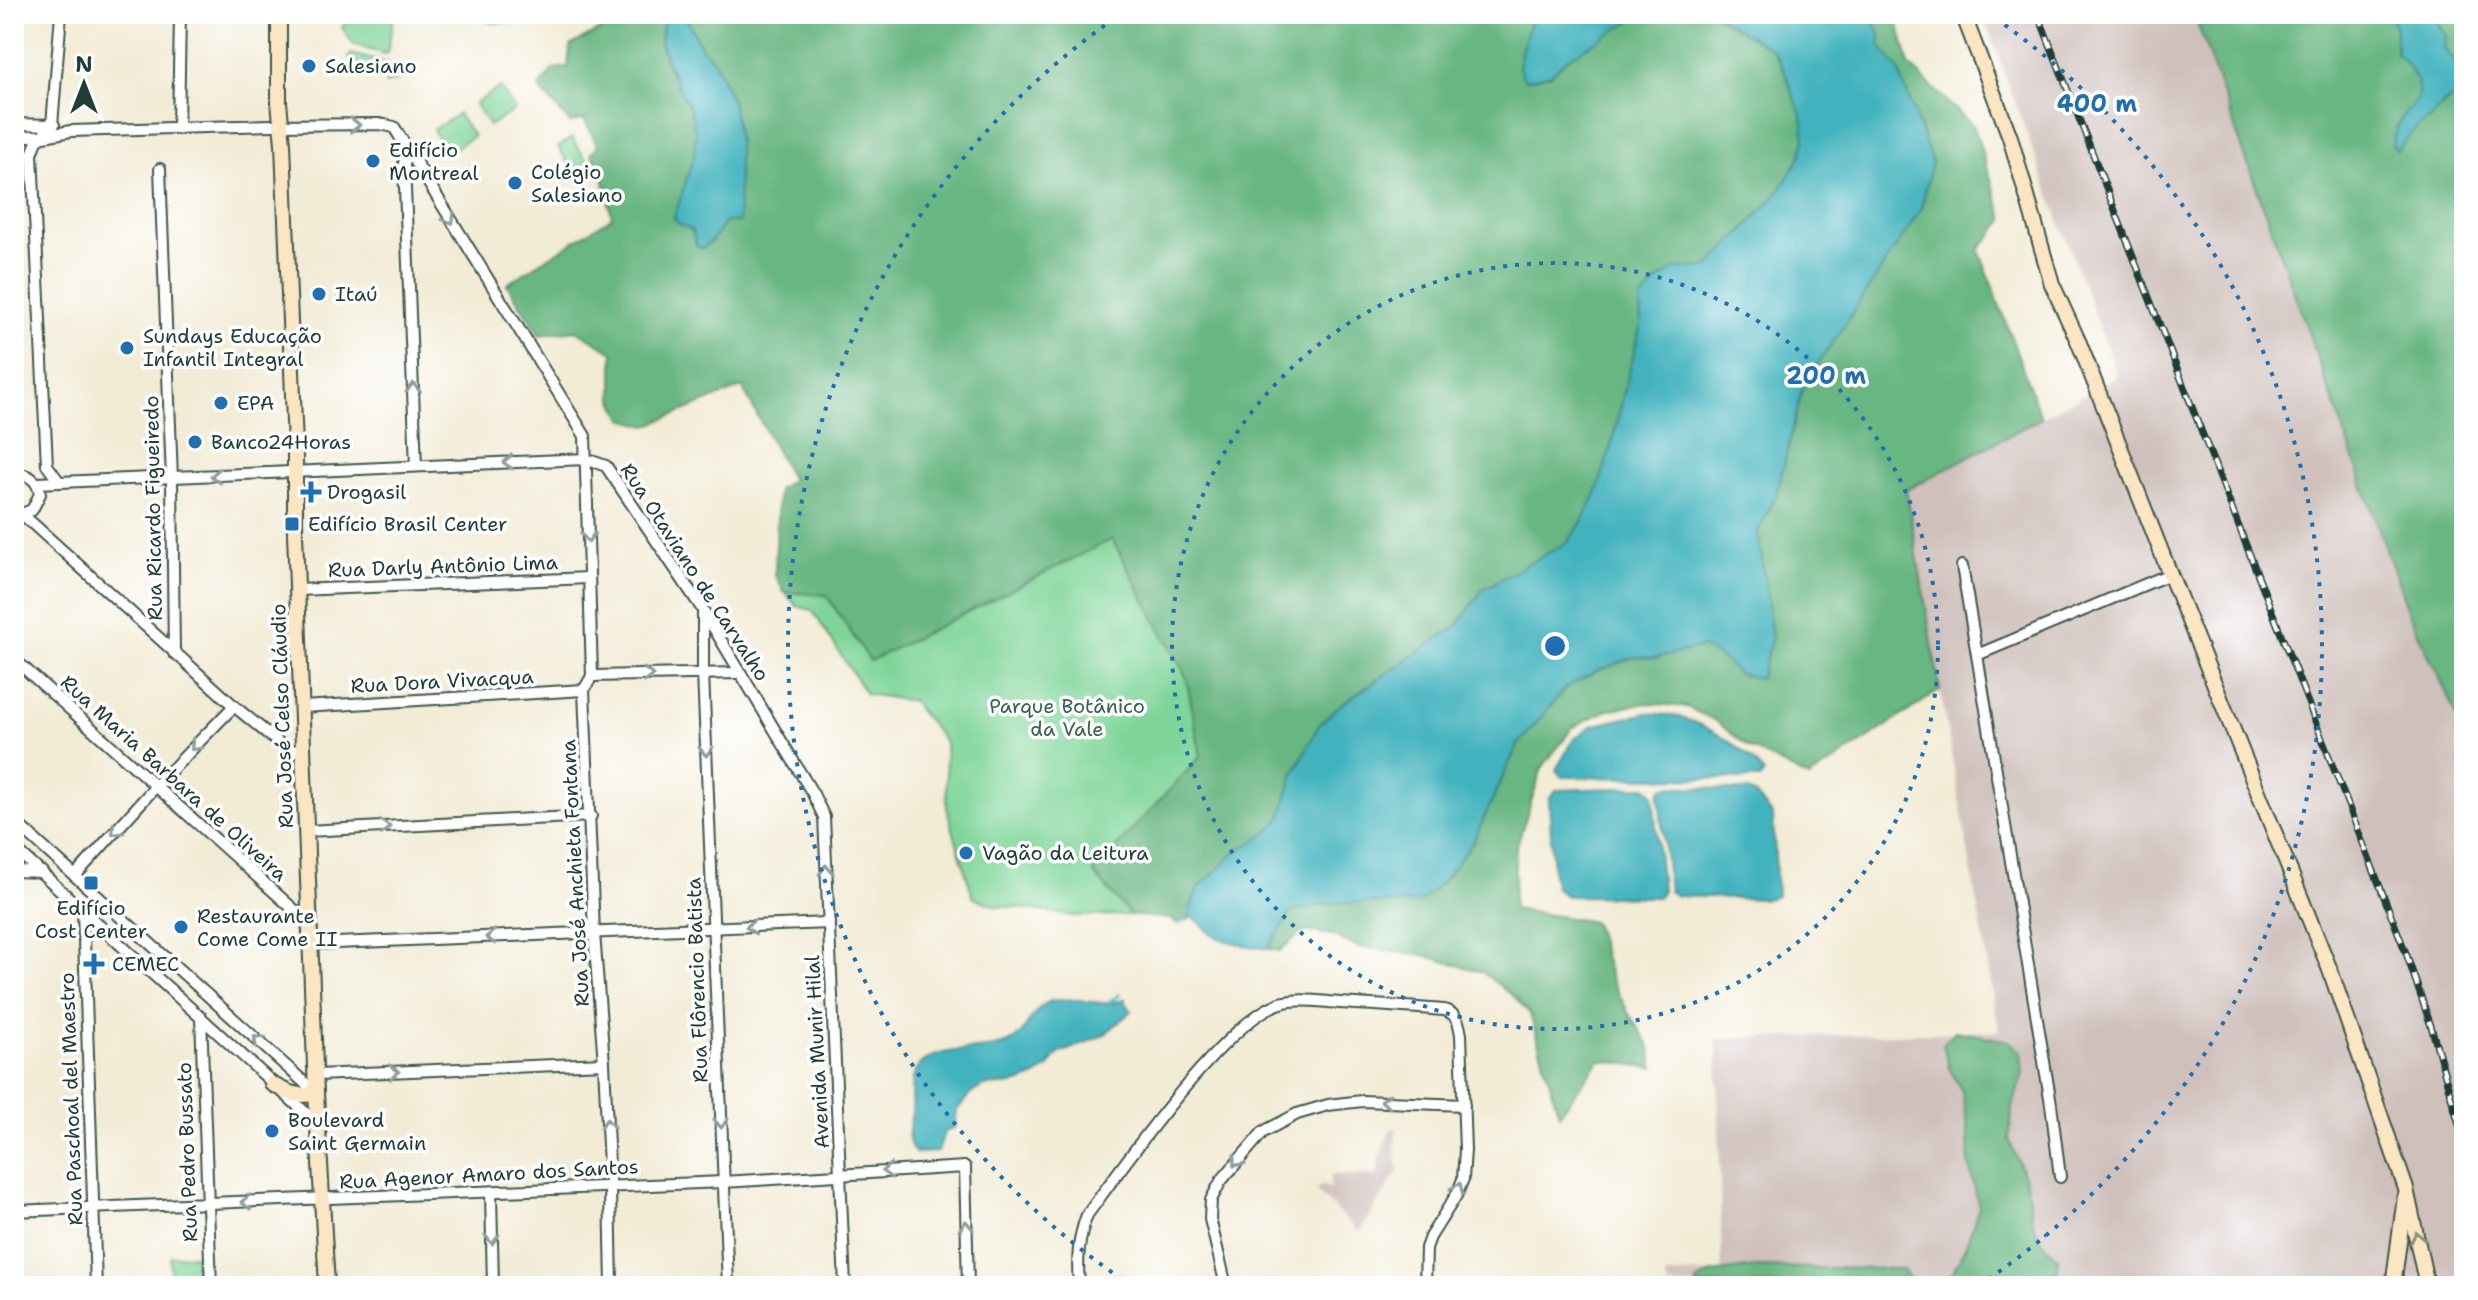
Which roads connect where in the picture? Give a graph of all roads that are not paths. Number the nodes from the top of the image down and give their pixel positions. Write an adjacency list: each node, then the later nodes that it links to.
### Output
1 (61, 14): 7 (street)
2 (180, 14): 9 (street)
3 (279, 14): 8 (street)
4 (289, 14): 8 (street)
5 (1963, 14): 25 (street)
6 (14, 124): 7 (street)
7 (52, 125): 10 (street); 12 (street)
8 (283, 125): 9 (street); 13 (street, one-way to 13); 18 (street, Rua José Celso Cláudio)
9 (178, 129): 10 (street)
10 (71, 131): 12 (street)
11 (14, 136): 12 (street)
12 (44, 136): 16 (street)
13 (410, 152): 15 (street, one-way to 15); 17 (street, one-way to 13)
14 (160, 169): 20 (street, Rua Ricardo Figueiredo)
15 (586, 459): 17 (street, one-way to 17); 26 (street, one-way to 26); 28 (street, Rua Otaviano de Carvalho)
16 (47, 465): 21 (street); 22 (street)
17 (416, 466): 18 (street)
18 (294, 472): 20 (street, one-way to 20); 27 (street, Rua José Celso Cláudio)
19 (14, 474): 21 (street)
20 (172, 478): 22 (street); 29 (street, Rua Ricardo Figueiredo)
21 (36, 482): 22 (street); 23 (street)
22 (59, 482)
23 (16, 515): 29 (street)
24 (1962, 566): 30 (street)
25 (2170, 574): 30 (street); 65 (street)
26 (589, 578): 27 (street, Rua Darly Antônio Lima); 34 (street)
27 (297, 590): 37 (street, Rua José Celso Cláudio)
28 (703, 610): 32 (street, Rua Flôrencio Batista); 33 (street, Rua Otaviano de Carvalho)
29 (174, 653): 36 (street)
30 (1977, 655): 62 (street)
31 (14, 659): 39 (street, Rua Maria Barbara de Oliveira)
32 (703, 673): 33 (street); 34 (street, one-way to 32); 51 (street, Rua Flôrencio Batista, one-way to 51)
33 (740, 673): 41 (street, Rua Otaviano de Carvalho)
34 (592, 676): 35 (street)
35 (584, 690): 37 (street, Rua Dora Vivacqua); 40 (street, Rua José Anchieta Fontana)
36 (234, 706): 38 (street); 39 (street, one-way to 39)
37 (302, 707): 38 (street, Rua José Celso Cláudio)
38 (304, 753): 43 (street, Rua José Celso Cláudio)
39 (156, 786): 47 (street, one-way to 47); 50 (street, Rua Maria Barbara de Oliveira)
40 (591, 816): 43 (street, one-way to 40); 52 (street, Rua José Anchieta Fontana)
41 (824, 817): 49 (street, Avenida Munir Hilal, one-way to 41)
42 (14, 821): 47 (street)
43 (307, 831): 50 (street, Rua José Celso Cláudio)
44 (14, 848): 46 (street)
45 (14, 871): 46 (street)
46 (42, 872): 48 (street)
47 (75, 876): 58 (street, one-way to 47)
48 (83, 910): 54 (street); 69 (street, Rua Paschoal del Maestro)
49 (829, 923): 51 (street, one-way to 51); 61 (street, Avenida Munir Hilal)
50 (310, 924): 53 (street, Rua José Celso Cláudio)
51 (714, 929): 52 (street); 63 (street, Rua Flôrencio Batista, one-way to 63)
52 (594, 933): 53 (street, one-way to 53); 55 (street, Rua José Anchieta Fontana)
53 (311, 944): 56 (street, Rua José Celso Cláudio)
54 (201, 1017): 57 (street); 68 (street, Rua Pedro Bussato)
55 (604, 1063): 56 (street, one-way to 55); 64 (street, Rua José Anchieta Fontana, one-way to 55)
56 (316, 1075): 58 (street, Rua José Celso Cláudio)
57 (272, 1084): 58 (street); 60 (street)
58 (316, 1093): 60 (street, Rua José Celso Cláudio)
59 (1464, 1105): 80 (street); 81 (street, one-way to 81); 82 (street, one-way to 59)
60 (320, 1125): 67 (street, Rua José Celso Cláudio)
61 (841, 1174): 63 (street, Rua Agenor Amaro dos Santos); 78 (street, Avenida Munir Hilal); 79 (street, Rua Agenor Amaro dos Santos, one-way to 61)
62 (2060, 1177)
63 (723, 1182): 64 (street, Rua Agenor Amaro dos Santos); 77 (street, Rua Flôrencio Batista)
64 (610, 1187): 66 (street, Rua Agenor Amaro dos Santos); 76 (street, Rua José Anchieta Fontana)
65 (2406, 1189): 71 (street); 83 (street, one-way to 65)
66 (491, 1193): 67 (street, Rua Agenor Amaro dos Santos); 75 (street, one-way to 75)
67 (324, 1200): 68 (street, Rua Agenor Amaro dos Santos, one-way to 68); 74 (street, Rua José Celso Cláudio)
68 (207, 1204): 69 (street, Rua Agenor Amaro dos Santos); 73 (street, Rua Pedro Bussato)
69 (93, 1208): 70 (street, Rua Agenor Amaro dos Santos); 72 (street, Rua Paschoal del Maestro)
70 (14, 1211)
71 (2391, 1283)
72 (96, 1286)
73 (211, 1286)
74 (327, 1286)
75 (493, 1286)
76 (612, 1286)
77 (728, 1286)
78 (845, 1286)
79 (968, 1286)
80 (1079, 1286)
81 (1226, 1286)
82 (1425, 1286)
83 (2427, 1286)

